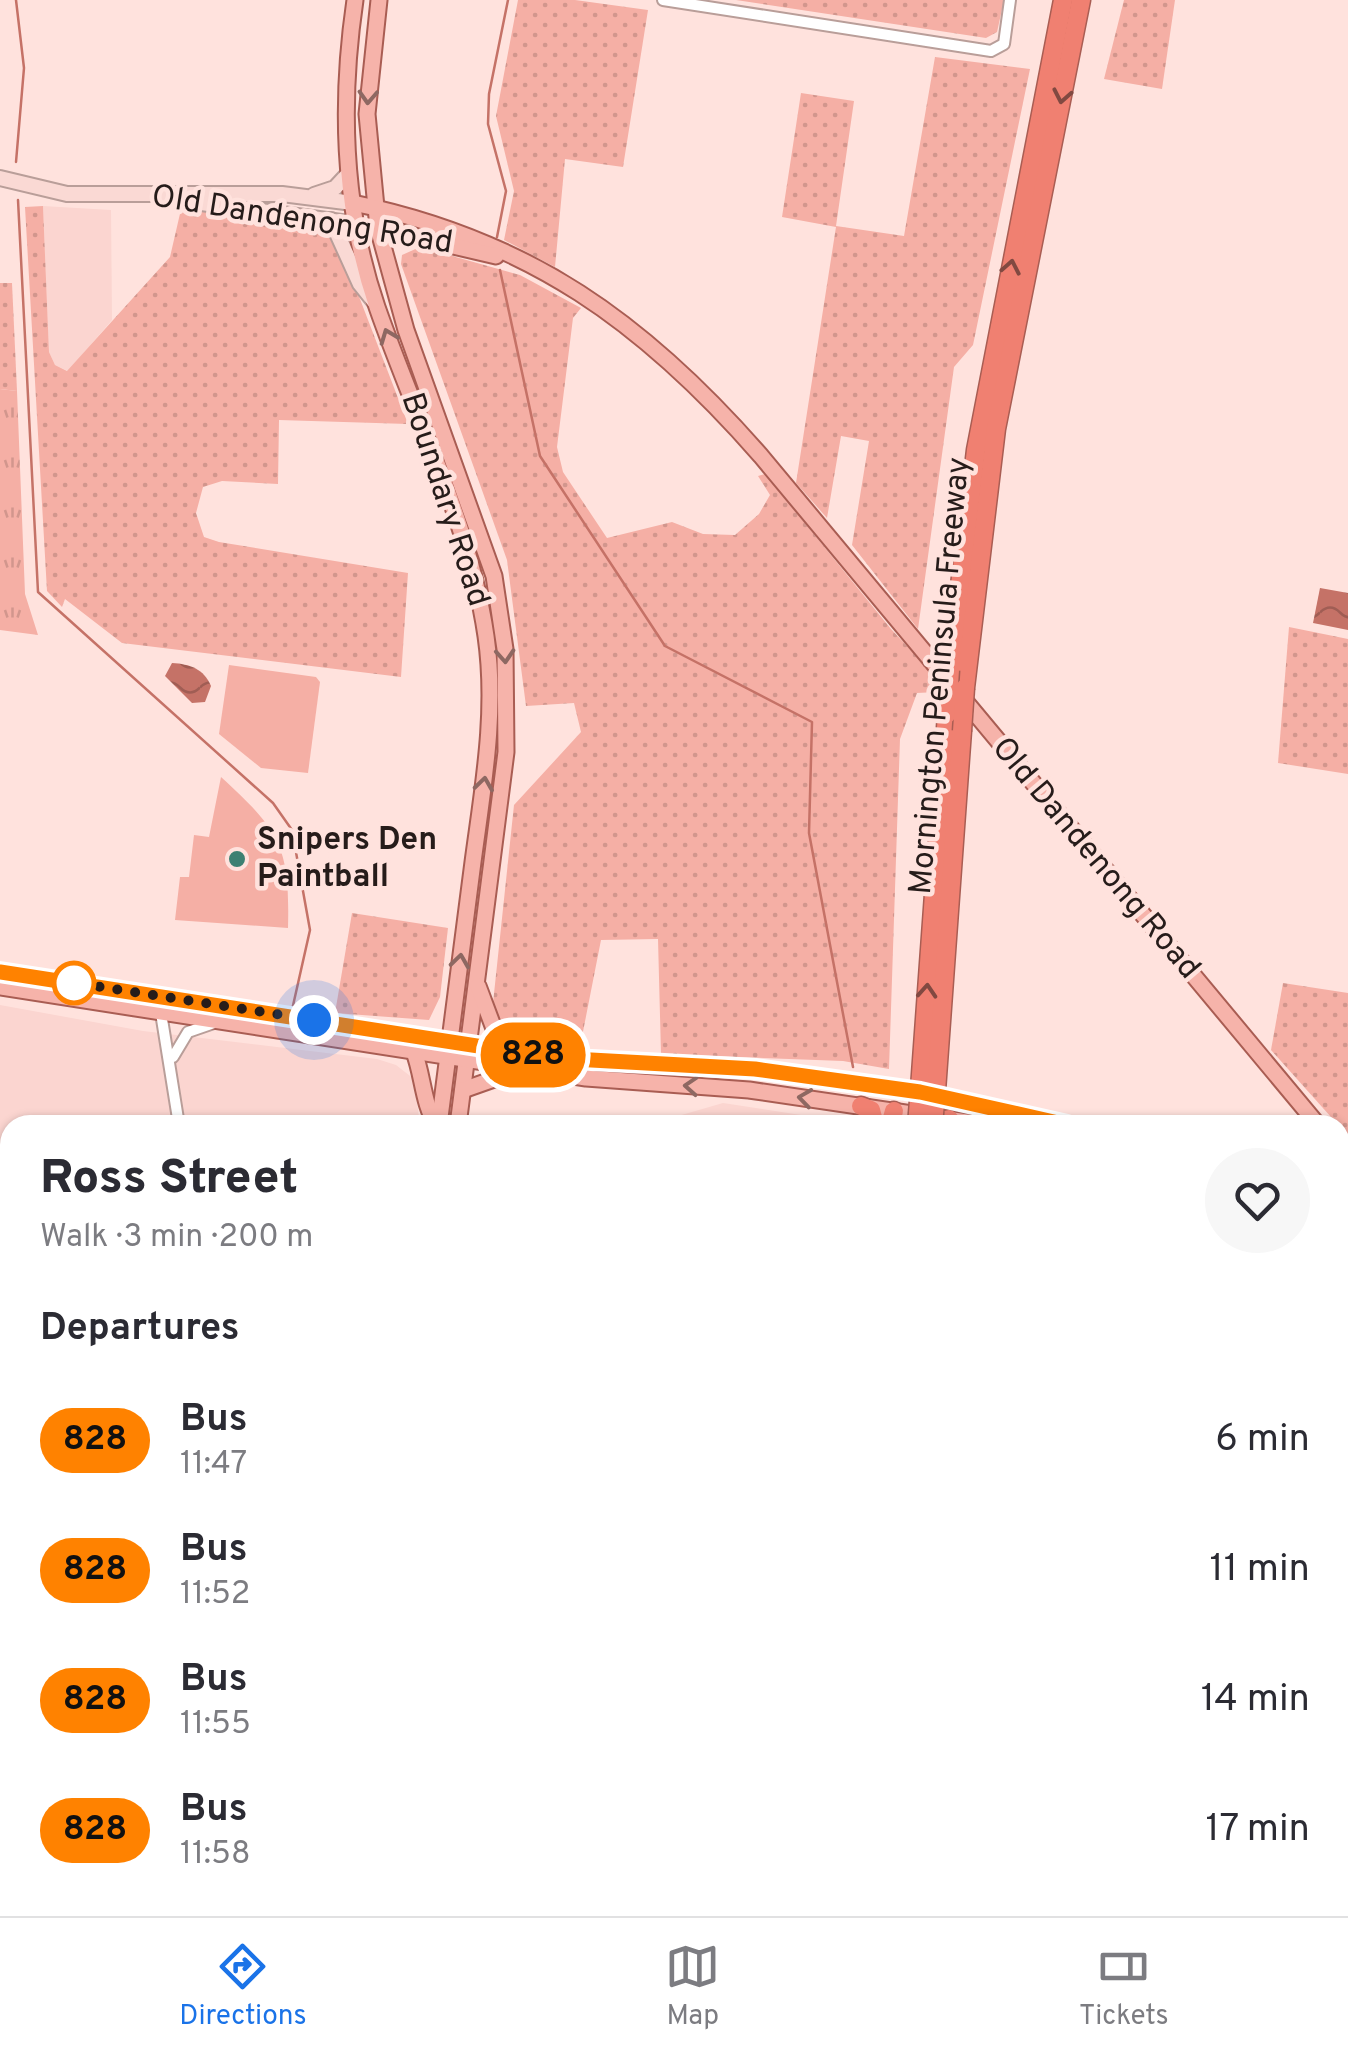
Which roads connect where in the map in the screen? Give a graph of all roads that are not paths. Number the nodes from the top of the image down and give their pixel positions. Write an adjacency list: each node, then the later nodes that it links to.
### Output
1 (355, 0): 7 (main road, Boundary Road)
2 (380, 0): 12 (main road, Boundary Road, one-way to 12)
3 (663, 0): 4 (street)
4 (1010, 0)
5 (1064, 0): 32 (highway, Mornington Peninsula Freeway, one-way to 5, bridge)
6 (1081, 0): 32 (highway, Mornington Peninsula Freeway, one-way to 32, bridge)
7 (349, 172): 10 (main road); 11 (main road, Boundary Road)
8 (0, 178): 9 (main road, Old Dandenong Road)
9 (134, 194): 10 (main road, Old Dandenong Road); 13 (main road, Old Dandenong Road)
10 (308, 197): 11 (main road, Old Dandenong Road)
11 (353, 203): 12 (main road, Old Dandenong Road); 14 (main road, Boundary Road)
12 (375, 208): 15 (main road, Boundary Road); 18 (main road, Old Dandenong Road)
13 (331, 220): 14 (main road, Old Dandenong Road); 19 (main road)
14 (356, 224): 15 (main road, Old Dandenong Road); 19 (main road, Boundary Road)
15 (378, 228): 16 (main road, Old Dandenong Road); 17 (main road, Boundary Road)
16 (424, 237): 17 (main road); 18 (main road, Old Dandenong Road)
17 (386, 261): 21 (main road, Boundary Road, one-way to 21)
18 (529, 264): 44 (main road, Old Dandenong Road)
19 (376, 304): 25 (main road, Boundary Road, one-way to 19)
20 (0, 972): 25 (main road)
21 (476, 983): 27 (main road, Boundary Road); 28 (main road)
22 (0, 987): 23 (main road)
23 (161, 1012): 24 (main road); 29 (street)
24 (215, 1022): 26 (main road); 29 (street)
25 (448, 1049): 26 (main road); 27 (main road); 36 (main road, Boundary Road)
26 (414, 1052): 35 (main road)
27 (468, 1052): 28 (main road); 31 (main road, Boundary Road)
28 (500, 1054): 30 (main road); 32 (main road)
29 (172, 1061): 34 (street)
30 (525, 1068): 31 (main road); 33 (main road, one-way to 30)
31 (463, 1090): 37 (main road, Boundary Road)
32 (924, 1091): 40 (main road); 41 (highway, Mornington Peninsula Freeway, bridge); 42 (highway, Mornington Peninsula Freeway, bridge); 43 (main road)
33 (861, 1106): 38 (highway); 39 (main road)
34 (178, 1115)
35 (430, 1115)
36 (439, 1115)
37 (459, 1115)
38 (872, 1115)
39 (884, 1115)
40 (896, 1115)
41 (919, 1115)
42 (940, 1115)
43 (1025, 1115)
44 (1310, 1115)

